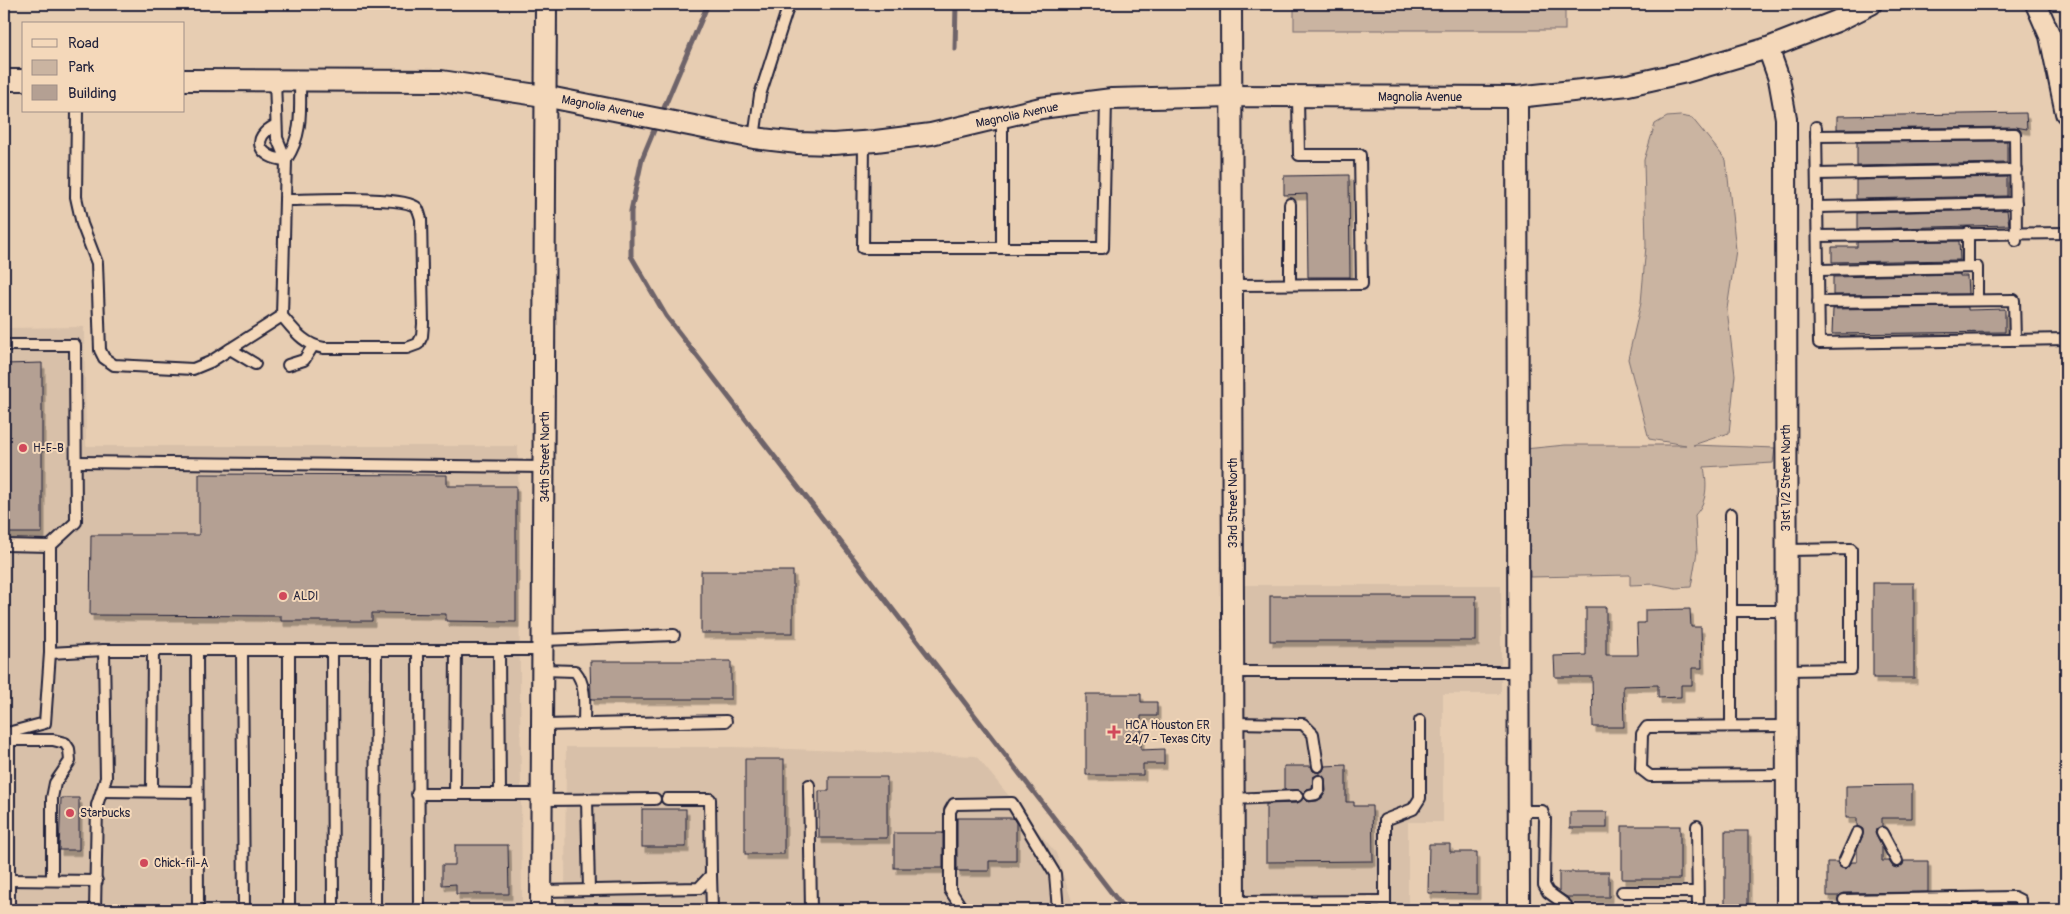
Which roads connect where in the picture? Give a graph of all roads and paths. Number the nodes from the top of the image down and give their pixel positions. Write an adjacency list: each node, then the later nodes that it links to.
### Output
1 (546, 4): 12 (street, 34th Street North)
2 (789, 4): 21 (lane)
3 (1231, 4): 13 (street, 33rd Street North)
4 (1872, 4): 6 (street, Magnolia Avenue)
5 (2036, 4): 18 (street)
6 (1768, 48): 15 (street, Magnolia Avenue); 54 (street, 31st 1/2 Street North)
7 (4, 80): 8 (street)
8 (22, 80)
9 (185, 80): 10 (street, Magnolia Avenue)
10 (275, 80): 11 (street, Magnolia Avenue); 20 (lane)
11 (300, 80): 12 (street, Magnolia Avenue); 23 (lane)
12 (544, 96): 21 (street, Magnolia Avenue); 50 (street, 34th Street North)
13 (1232, 96): 14 (street, Magnolia Avenue); 16 (street, Magnolia Avenue); 37 (street, 33rd Street North)
14 (1298, 97): 15 (street, Magnolia Avenue); 38 (lane)
15 (1517, 97): 73 (street)
16 (1106, 100): 19 (street, Magnolia Avenue); 34 (lane)
17 (77, 112): 46 (lane)
18 (2066, 113)
19 (1002, 117): 22 (street, Magnolia Avenue); 34 (lane)
20 (276, 125): 23 (lane); 23 (lane)
21 (754, 138): 22 (street, Magnolia Avenue)
22 (864, 142): 34 (lane)
23 (286, 160): 26 (lane)
24 (2016, 170): 25 (lane); 25 (lane); 27 (lane)
25 (1816, 174): 29 (lane)
26 (285, 200): 41 (lane); 45 (lane)
27 (2016, 203): 29 (lane); 33 (lane)
28 (1290, 204): 38 (lane)
29 (1817, 207): 32 (lane)
30 (1968, 233): 32 (lane); 33 (lane); 35 (lane)
31 (2066, 233): 33 (lane)
32 (1818, 236): 36 (lane)
33 (2016, 237)
34 (1002, 248)
35 (1968, 267): 36 (lane); 39 (lane)
36 (1818, 270): 40 (lane)
37 (1232, 284): 38 (lane); 72 (street, 33rd Street North)
38 (1290, 284)
39 (1978, 300): 40 (lane); 43 (lane)
40 (1818, 302): 43 (lane)
41 (282, 316): 45 (lane); 46 (lane)
42 (2066, 339): 43 (lane)
43 (2015, 340)
44 (4, 344): 49 (lane)
45 (313, 346): 48 (lane)
46 (230, 349): 47 (lane)
47 (255, 364)
48 (288, 365)
49 (77, 462): 50 (lane); 53 (lane)
50 (545, 467): 58 (street, 34th Street North)
51 (1731, 514): 55 (lane)
52 (4, 545): 53 (lane)
53 (50, 546): 69 (lane)
54 (1786, 550): 56 (street, 31st 1/2 Street North); 71 (lane)
55 (1731, 611): 56 (lane); 79 (lane)
56 (1786, 611): 71 (street, 31st 1/2 Street North)
57 (674, 635): 58 (lane)
58 (543, 645): 68 (lane); 70 (street, 34th Street North)
59 (104, 650): 60 (lane); 69 (lane); 86 (lane)
60 (153, 650): 61 (lane); 87 (lane)
61 (196, 650): 62 (lane); 88 (lane)
62 (242, 650): 63 (lane); 121 (lane)
63 (289, 650): 64 (lane); 122 (lane)
64 (332, 650): 65 (lane); 123 (lane)
65 (376, 650): 66 (lane); 124 (lane)
66 (418, 650): 67 (lane); 89 (lane)
67 (456, 650): 68 (lane); 90 (lane)
68 (499, 650): 91 (lane)
69 (50, 653): 81 (lane)
70 (543, 670): 77 (lane); 78 (street, 34th Street North)
71 (1786, 670): 80 (street, 31st 1/2 Street North)
72 (1233, 672): 73 (lane); 76 (street, 33rd Street North)
73 (1518, 672): 99 (street)
74 (726, 721): 77 (lane)
75 (1420, 721): 117 (lane)
76 (1233, 723): 82 (lane); 98 (street, 33rd Street North)
77 (584, 724): 78 (lane)
78 (543, 725): 94 (street, 34th Street North)
79 (1731, 726): 80 (lane); 83 (lane)
80 (1786, 726): 83 (street, 31st 1/2 Street North)
81 (6, 737): 106 (lane); 107 (lane)
82 (1318, 766)
83 (1787, 775): 133 (street, 31st 1/2 Street North)
84 (1319, 781): 93 (lane)
85 (809, 785): 127 (lane)
86 (102, 791): 87 (lane); 108 (lane)
87 (152, 791): 88 (lane)
88 (198, 792): 120 (lane)
89 (417, 794): 90 (lane); 125 (lane)
90 (455, 794): 91 (lane)
91 (500, 794): 94 (lane)
92 (1297, 796): 98 (lane)
93 (1310, 796)
94 (542, 797): 95 (lane); 113 (street, 34th Street North)
95 (587, 799): 96 (lane); 109 (lane)
96 (655, 799)
97 (667, 799): 105 (lane)
98 (1234, 799): 116 (street, 33rd Street North)
99 (1518, 811): 130 (street); 131 (lane)
100 (1697, 826): 111 (lane)
101 (1857, 834): 104 (lane)
102 (1882, 834): 103 (lane)
103 (1897, 861)
104 (1844, 862)
105 (711, 875): 109 (lane); 126 (lane)
106 (7, 880): 107 (lane); 118 (lane)
107 (52, 880): 108 (lane)
108 (96, 881): 119 (lane)
109 (589, 890): 113 (lane)
110 (1622, 892): 111 (lane)
111 (1698, 892): 132 (lane)
112 (1952, 898): 115 (lane); 134 (lane); 135 (lane)
113 (542, 901)
114 (1844, 902): 115 (lane)
115 (1898, 902)
116 (1234, 906): 117 (lane)
117 (1385, 906)
118 (10, 910)
119 (95, 910)
120 (198, 910)
121 (244, 910)
122 (289, 910)
123 (333, 910)
124 (375, 910)
125 (419, 910)
126 (712, 910)
127 (811, 910)
128 (963, 910): 129 (lane)
129 (1058, 910)
130 (1519, 910)
131 (1566, 910)
132 (1698, 910)
133 (1787, 910)
134 (1952, 910)
135 (2020, 910)

